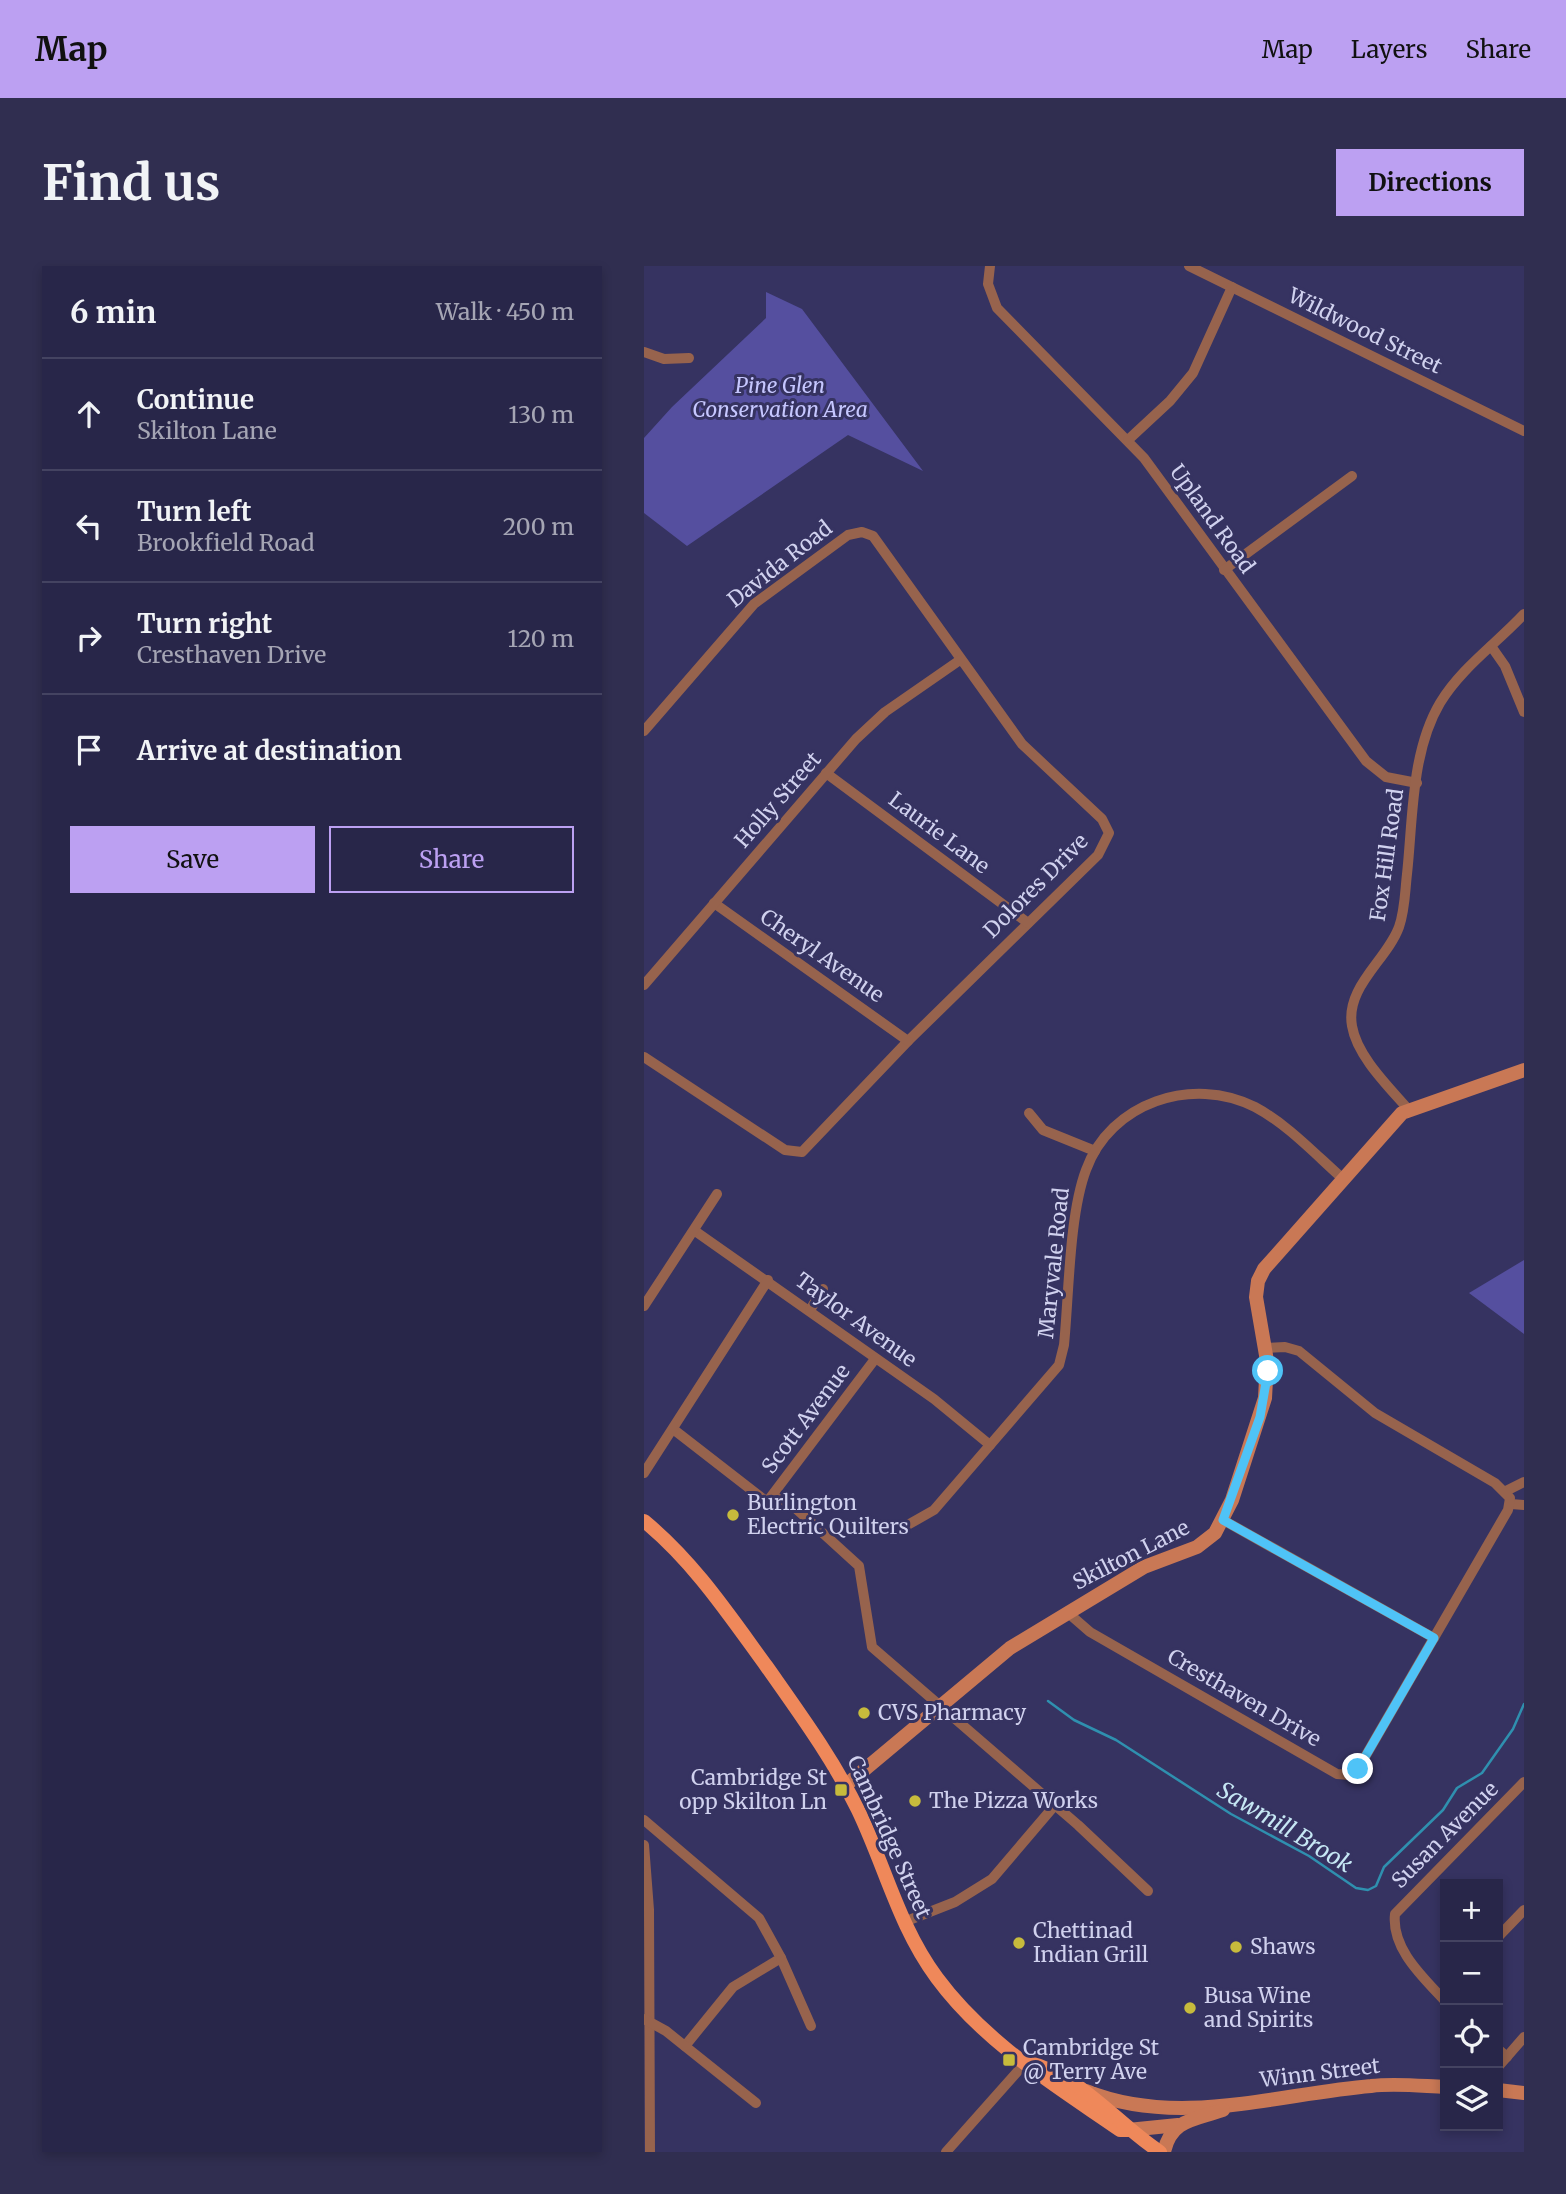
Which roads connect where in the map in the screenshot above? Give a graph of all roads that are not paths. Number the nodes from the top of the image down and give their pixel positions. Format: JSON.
{"nodes":[{"id":1,"x":990,"y":266,"type":"edge"},
{"id":2,"x":1189,"y":266,"type":"edge"},
{"id":3,"x":1232,"y":287,"type":"junction"},
{"id":4,"x":644,"y":352,"type":"edge"},
{"id":5,"x":689,"y":359,"type":"dead end"},
{"id":6,"x":1524,"y":431,"type":"edge"},
{"id":7,"x":1128,"y":440,"type":"junction"},
{"id":8,"x":1352,"y":476,"type":"dead end"},
{"id":9,"x":862,"y":532,"type":"joint"},
{"id":10,"x":1224,"y":570,"type":"junction"},
{"id":11,"x":1524,"y":614,"type":"edge"},
{"id":12,"x":1491,"y":646,"type":"junction"},
{"id":13,"x":960,"y":660,"type":"junction"},
{"id":14,"x":1524,"y":712,"type":"edge"},
{"id":15,"x":644,"y":731,"type":"edge"},
{"id":16,"x":826,"y":773,"type":"junction"},
{"id":17,"x":1416,"y":783,"type":"junction"},
{"id":18,"x":714,"y":903,"type":"junction"},
{"id":19,"x":1028,"y":923,"type":"junction"},
{"id":20,"x":644,"y":985,"type":"edge"},
{"id":21,"x":908,"y":1041,"type":"junction"},
{"id":22,"x":644,"y":1057,"type":"edge"},
{"id":23,"x":1524,"y":1070,"type":"edge"},
{"id":24,"x":1408,"y":1109,"type":"junction"},
{"id":25,"x":1029,"y":1113,"type":"dead end"},
{"id":26,"x":1095,"y":1151,"type":"junction"},
{"id":27,"x":1342,"y":1178,"type":"junction"},
{"id":28,"x":717,"y":1195,"type":"dead end"},
{"id":29,"x":695,"y":1231,"type":"junction"},
{"id":30,"x":768,"y":1280,"type":"junction"},
{"id":31,"x":823,"y":1289,"type":"dead end"},
{"id":32,"x":644,"y":1306,"type":"edge"},
{"id":33,"x":810,"y":1310,"type":"junction"},
{"id":34,"x":1265,"y":1348,"type":"junction"},
{"id":35,"x":875,"y":1359,"type":"junction"},
{"id":36,"x":673,"y":1429,"type":"junction"},
{"id":37,"x":990,"y":1445,"type":"junction"},
{"id":38,"x":644,"y":1473,"type":"edge"},
{"id":39,"x":1524,"y":1482,"type":"edge"},
{"id":40,"x":1506,"y":1491,"type":"junction"},
{"id":41,"x":767,"y":1502,"type":"junction"},
{"id":42,"x":1511,"y":1504,"type":"junction"},
{"id":43,"x":1524,"y":1505,"type":"edge"},
{"id":44,"x":1223,"y":1520,"type":"junction"},
{"id":45,"x":644,"y":1521,"type":"edge"},
{"id":46,"x":904,"y":1527,"type":"dead end"},
{"id":47,"x":1067,"y":1612,"type":"junction"},
{"id":48,"x":1434,"y":1638,"type":"junction"},
{"id":49,"x":923,"y":1691,"type":"junction"},
{"id":50,"x":939,"y":1704,"type":"junction"},
{"id":51,"x":926,"y":1716,"type":"junction"},
{"id":52,"x":1524,"y":1782,"type":"edge"},
{"id":53,"x":846,"y":1785,"type":"junction"},
{"id":54,"x":1055,"y":1805,"type":"junction"},
{"id":55,"x":644,"y":1820,"type":"edge"},
{"id":56,"x":644,"y":1845,"type":"edge"},
{"id":57,"x":1148,"y":1891,"type":"dead end"},
{"id":58,"x":1524,"y":1910,"type":"edge"},
{"id":59,"x":904,"y":1922,"type":"junction"},
{"id":60,"x":1503,"y":1932,"type":"edge"},
{"id":61,"x":781,"y":1958,"type":"junction"},
{"id":62,"x":1440,"y":1992,"type":"edge"},
{"id":63,"x":646,"y":2020,"type":"edge"},
{"id":64,"x":811,"y":2026,"type":"dead end"},
{"id":65,"x":1524,"y":2037,"type":"edge"},
{"id":66,"x":685,"y":2046,"type":"junction"},
{"id":67,"x":1503,"y":2053,"type":"edge"},
{"id":68,"x":1507,"y":2057,"type":"junction"},
{"id":69,"x":1503,"y":2061,"type":"edge"},
{"id":70,"x":1026,"y":2062,"type":"junction"},
{"id":71,"x":1075,"y":2086,"type":"junction"},
{"id":72,"x":1440,"y":2087,"type":"edge"},
{"id":73,"x":1503,"y":2091,"type":"edge"},
{"id":74,"x":1524,"y":2093,"type":"edge"},
{"id":75,"x":756,"y":2103,"type":"dead end"},
{"id":76,"x":1242,"y":2104,"type":"junction"},
{"id":77,"x":1159,"y":2108,"type":"junction"},
{"id":78,"x":1182,"y":2124,"type":"junction"},
{"id":79,"x":1128,"y":2130,"type":"junction"},
{"id":80,"x":650,"y":2152,"type":"edge"},
{"id":81,"x":946,"y":2152,"type":"edge"},
{"id":82,"x":1162,"y":2152,"type":"edge"}],
"edges":[{"from":1,"to":7,"type":"street","name":"Upland Road"},
{"from":2,"to":3,"type":"street","name":"Wildwood Street"},
{"from":3,"to":6,"type":"street","name":"Wildwood Street"},
{"from":3,"to":7,"type":"street"},
{"from":4,"to":5,"type":"street"},
{"from":7,"to":10,"type":"street","name":"Upland Road"},
{"from":8,"to":10,"type":"street"},
{"from":9,"to":13,"type":"street","name":"Dolores Drive"},
{"from":9,"to":15,"type":"street","name":"Davida Road"},
{"from":10,"to":17,"type":"street","name":"Upland Road"},
{"from":11,"to":12,"type":"street","name":"Fox Hill Road"},
{"from":12,"to":14,"type":"street"},
{"from":12,"to":17,"type":"street","name":"Fox Hill Road"},
{"from":13,"to":16,"type":"street","name":"Holly Street"},
{"from":13,"to":19,"type":"street","name":"Dolores Drive"},
{"from":16,"to":18,"type":"street","name":"Holly Street"},
{"from":16,"to":19,"type":"street","name":"Laurie Lane"},
{"from":17,"to":24,"type":"street","name":"Fox Hill Road"},
{"from":18,"to":20,"type":"street","name":"Holly Street"},
{"from":18,"to":21,"type":"street","name":"Cheryl Avenue"},
{"from":19,"to":21,"type":"street","name":"Dolores Drive"},
{"from":21,"to":22,"type":"street","name":"Dolores Drive"},
{"from":23,"to":24,"type":"street","name":"Skilton Lane"},
{"from":24,"to":27,"type":"street","name":"Skilton Lane"},
{"from":25,"to":26,"type":"street"},
{"from":26,"to":27,"type":"street","name":"Maryvale Road"},
{"from":26,"to":37,"type":"street","name":"Maryvale Road"},
{"from":27,"to":34,"type":"street","name":"Skilton Lane"},
{"from":28,"to":29,"type":"street"},
{"from":29,"to":30,"type":"street","name":"Taylor Avenue"},
{"from":29,"to":32,"type":"street"},
{"from":30,"to":33,"type":"street","name":"Taylor Avenue"},
{"from":30,"to":36,"type":"street"},
{"from":31,"to":33,"type":"street"},
{"from":33,"to":35,"type":"street","name":"Taylor Avenue"},
{"from":34,"to":40,"type":"street"},
{"from":34,"to":44,"type":"street","name":"Skilton Lane"},
{"from":35,"to":37,"type":"street","name":"Taylor Avenue"},
{"from":35,"to":41,"type":"street","name":"Scott Avenue"},
{"from":36,"to":38,"type":"street"},
{"from":36,"to":41,"type":"street"},
{"from":37,"to":46,"type":"street","name":"Maryvale Road"},
{"from":39,"to":40,"type":"street"},
{"from":40,"to":42,"type":"street"},
{"from":41,"to":49,"type":"street"},
{"from":42,"to":43,"type":"street"},
{"from":42,"to":48,"type":"street","name":"Cresthaven Drive"},
{"from":44,"to":47,"type":"street","name":"Skilton Lane"},
{"from":44,"to":48,"type":"street"},
{"from":45,"to":53,"type":"main road","name":"Cambridge Street"},
{"from":47,"to":48,"type":"street","name":"Cresthaven Drive"},
{"from":47,"to":50,"type":"street","name":"Skilton Lane"},
{"from":49,"to":50,"type":"street"},
{"from":49,"to":51,"type":"street"},
{"from":50,"to":51,"type":"street","name":"Skilton Lane"},
{"from":50,"to":54,"type":"street"},
{"from":51,"to":53,"type":"street","name":"Skilton Lane"},
{"from":52,"to":62,"type":"street","name":"Susan Avenue"},
{"from":53,"to":59,"type":"main road","name":"Cambridge Street"},
{"from":54,"to":57,"type":"street"},
{"from":54,"to":59,"type":"street"},
{"from":55,"to":61,"type":"street"},
{"from":56,"to":63,"type":"street"},
{"from":58,"to":60,"type":"street"},
{"from":59,"to":70,"type":"main road","name":"Cambridge Street"},
{"from":61,"to":64,"type":"street"},
{"from":61,"to":66,"type":"street"},
{"from":63,"to":66,"type":"street"},
{"from":63,"to":80,"type":"street"},
{"from":65,"to":68,"type":"street"},
{"from":66,"to":75,"type":"street"},
{"from":67,"to":68,"type":"street"},
{"from":68,"to":69,"type":"street"},
{"from":70,"to":71,"type":"main road","name":"Cambridge Street"},
{"from":70,"to":79,"type":"main road","name":"Cambridge Street"},
{"from":70,"to":81,"type":"street"},
{"from":71,"to":77,"type":"street","name":"Winn Street"},
{"from":71,"to":79,"type":"main road","name":"Cambridge Street"},
{"from":72,"to":76,"type":"street","name":"Winn Street"},
{"from":73,"to":74,"type":"street"},
{"from":76,"to":77,"type":"street","name":"Winn Street"},
{"from":76,"to":78,"type":"street","name":"Winn Street"},
{"from":77,"to":79,"type":"street"},
{"from":78,"to":79,"type":"street","name":"Winn Street"},
{"from":78,"to":82,"type":"street"},
{"from":79,"to":82,"type":"main road","name":"Cambridge Street"}]}
